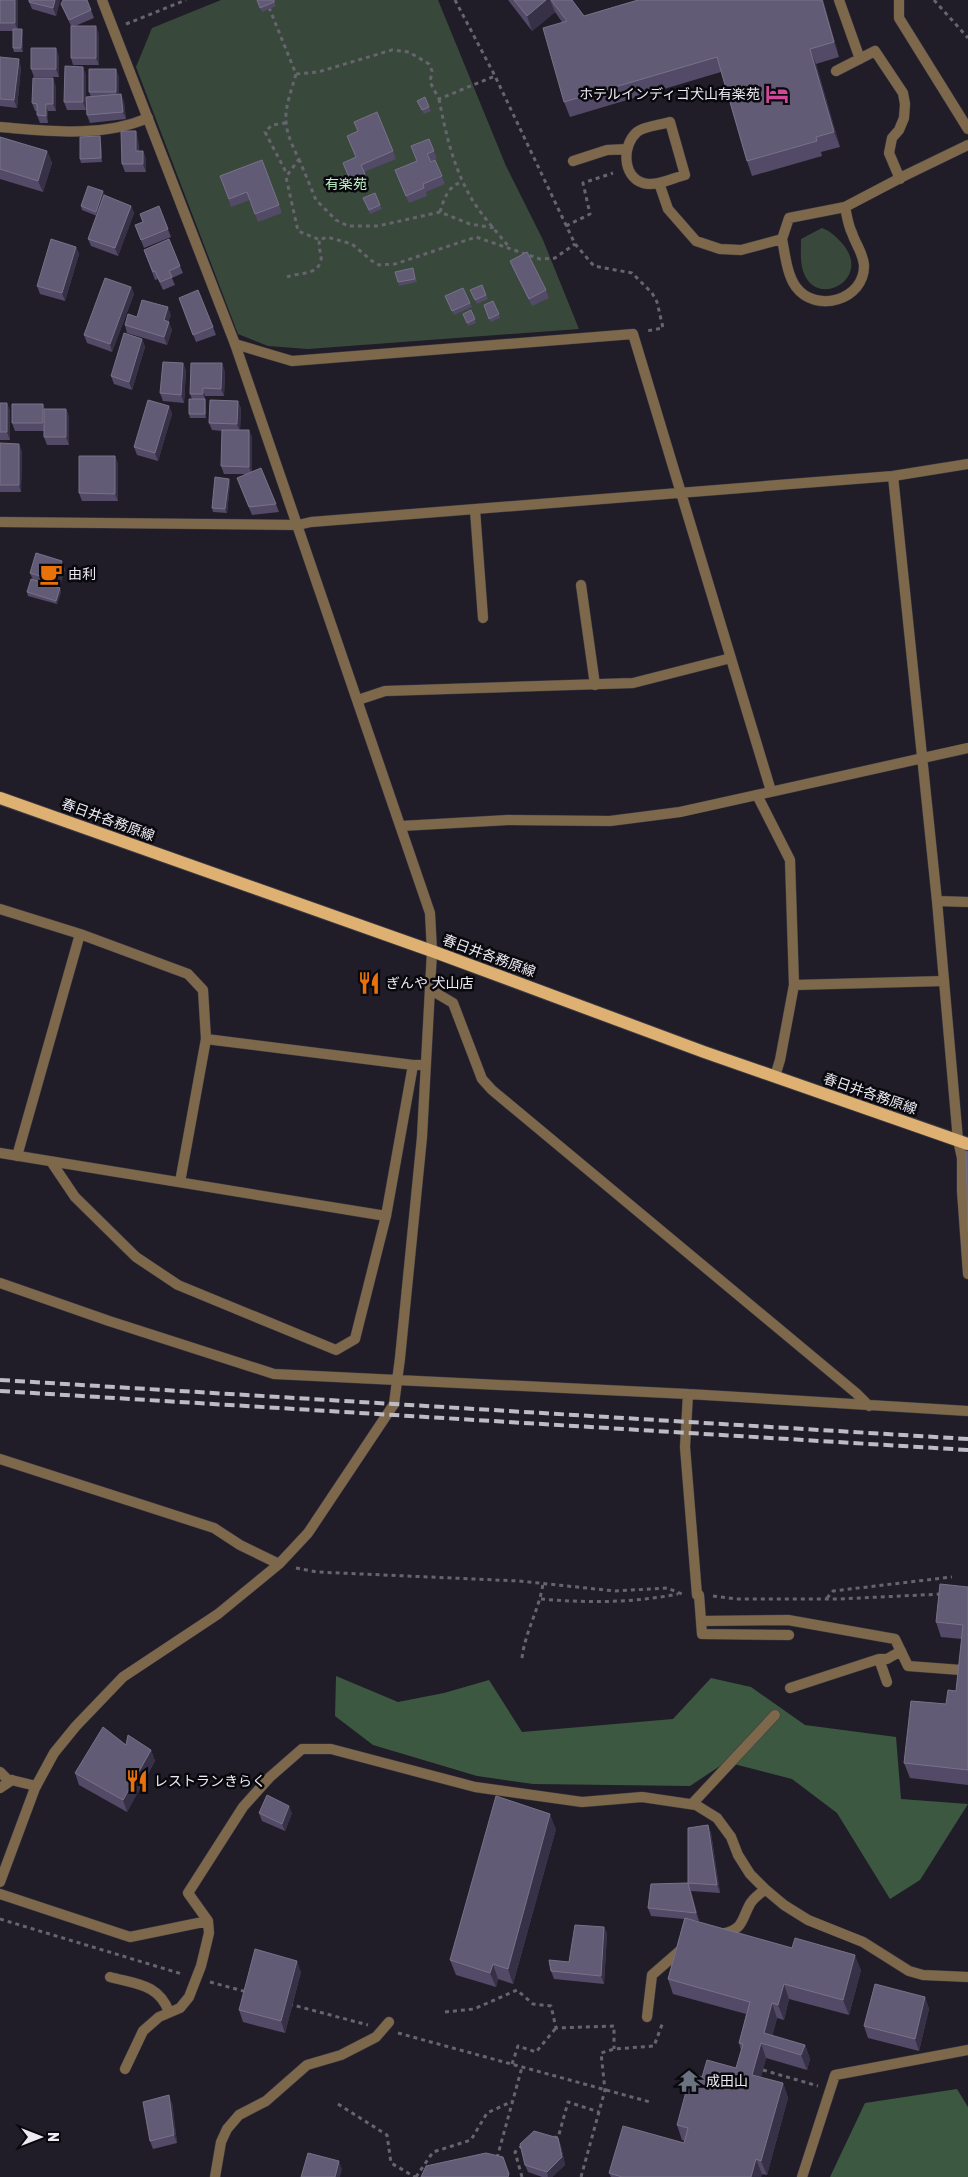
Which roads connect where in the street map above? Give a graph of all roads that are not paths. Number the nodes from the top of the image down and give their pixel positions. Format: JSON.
{"nodes":[{"id":1,"x":102,"y":0,"type":"edge"},
{"id":2,"x":839,"y":0,"type":"edge"},
{"id":3,"x":899,"y":0,"type":"edge"},
{"id":4,"x":860,"y":59,"type":"junction"},
{"id":5,"x":836,"y":71,"type":"dead end"},
{"id":6,"x":148,"y":118,"type":"junction"},
{"id":7,"x":0,"y":127,"type":"edge"},
{"id":8,"x":968,"y":129,"type":"edge"},
{"id":9,"x":968,"y":145,"type":"edge"},
{"id":10,"x":627,"y":150,"type":"junction"},
{"id":11,"x":573,"y":161,"type":"dead end"},
{"id":12,"x":900,"y":179,"type":"junction"},
{"id":13,"x":659,"y":183,"type":"junction"},
{"id":14,"x":845,"y":207,"type":"junction"},
{"id":15,"x":782,"y":239,"type":"junction"},
{"id":16,"x":235,"y":344,"type":"junction"},
{"id":17,"x":968,"y":464,"type":"edge"},
{"id":18,"x":893,"y":476,"type":"junction"},
{"id":19,"x":682,"y":494,"type":"junction"},
{"id":20,"x":475,"y":510,"type":"junction"},
{"id":21,"x":0,"y":522,"type":"edge"},
{"id":22,"x":298,"y":525,"type":"junction"},
{"id":23,"x":581,"y":585,"type":"dead end"},
{"id":24,"x":483,"y":618,"type":"dead end"},
{"id":25,"x":731,"y":658,"type":"junction"},
{"id":26,"x":594,"y":685,"type":"junction"},
{"id":27,"x":358,"y":700,"type":"junction"},
{"id":28,"x":968,"y":748,"type":"edge"},
{"id":29,"x":922,"y":758,"type":"junction"},
{"id":30,"x":771,"y":791,"type":"junction"},
{"id":31,"x":757,"y":795,"type":"junction"},
{"id":32,"x":0,"y":798,"type":"edge"},
{"id":33,"x":401,"y":826,"type":"junction"},
{"id":34,"x":937,"y":901,"type":"junction"},
{"id":35,"x":968,"y":902,"type":"edge"},
{"id":36,"x":0,"y":909,"type":"edge"},
{"id":37,"x":80,"y":934,"type":"junction"},
{"id":38,"x":432,"y":951,"type":"junction"},
{"id":39,"x":944,"y":981,"type":"junction"},
{"id":40,"x":794,"y":985,"type":"junction"},
{"id":41,"x":431,"y":990,"type":"junction"},
{"id":42,"x":206,"y":1039,"type":"junction"},
{"id":43,"x":413,"y":1065,"type":"junction"},
{"id":44,"x":426,"y":1065,"type":"junction"},
{"id":45,"x":775,"y":1076,"type":"junction"},
{"id":46,"x":963,"y":1142,"type":"edge"},
{"id":47,"x":0,"y":1153,"type":"edge"},
{"id":48,"x":17,"y":1156,"type":"junction"},
{"id":49,"x":52,"y":1162,"type":"junction"},
{"id":50,"x":180,"y":1182,"type":"junction"},
{"id":51,"x":386,"y":1216,"type":"junction"},
{"id":52,"x":968,"y":1274,"type":"edge"},
{"id":53,"x":0,"y":1283,"type":"edge"},
{"id":54,"x":396,"y":1381,"type":"junction"},
{"id":55,"x":688,"y":1394,"type":"junction"},
{"id":56,"x":869,"y":1406,"type":"junction"},
{"id":57,"x":968,"y":1411,"type":"edge"},
{"id":58,"x":0,"y":1459,"type":"edge"},
{"id":59,"x":279,"y":1564,"type":"junction"},
{"id":60,"x":701,"y":1621,"type":"junction"},
{"id":61,"x":789,"y":1635,"type":"dead end"},
{"id":62,"x":901,"y":1652,"type":"junction"},
{"id":63,"x":879,"y":1659,"type":"junction"},
{"id":64,"x":961,"y":1670,"type":"edge"},
{"id":65,"x":886,"y":1682,"type":"dead end"},
{"id":66,"x":790,"y":1688,"type":"dead end"},
{"id":67,"x":775,"y":1715,"type":"dead end"},
{"id":68,"x":0,"y":1772,"type":"edge"},
{"id":69,"x":12,"y":1780,"type":"junction"},
{"id":70,"x":36,"y":1786,"type":"junction"},
{"id":71,"x":0,"y":1788,"type":"edge"},
{"id":72,"x":692,"y":1804,"type":"junction"},
{"id":73,"x":0,"y":1882,"type":"edge"},
{"id":74,"x":765,"y":1890,"type":"junction"},
{"id":75,"x":0,"y":1894,"type":"edge"},
{"id":76,"x":208,"y":1921,"type":"junction"},
{"id":77,"x":710,"y":1936,"type":"edge"},
{"id":78,"x":694,"y":1939,"type":"edge"},
{"id":79,"x":110,"y":1977,"type":"dead end"},
{"id":80,"x":968,"y":1977,"type":"edge"},
{"id":81,"x":169,"y":2012,"type":"junction"},
{"id":82,"x":646,"y":2017,"type":"dead end"},
{"id":83,"x":386,"y":2025,"type":"road end"},
{"id":84,"x":968,"y":2050,"type":"edge"},
{"id":85,"x":125,"y":2069,"type":"dead end"},
{"id":86,"x":215,"y":2177,"type":"edge"},
{"id":87,"x":802,"y":2177,"type":"edge"}],
"edges":[{"from":1,"to":6,"type":"street"},
{"from":2,"to":4,"type":"street"},
{"from":3,"to":8,"type":"street"},
{"from":4,"to":5,"type":"street"},
{"from":4,"to":12,"type":"street"},
{"from":6,"to":7,"type":"street"},
{"from":6,"to":16,"type":"street"},
{"from":9,"to":12,"type":"street"},
{"from":10,"to":11,"type":"street"},
{"from":10,"to":13,"type":"street"},
{"from":10,"to":13,"type":"street"},
{"from":12,"to":14,"type":"street"},
{"from":13,"to":15,"type":"street"},
{"from":14,"to":15,"type":"street"},
{"from":14,"to":15,"type":"street"},
{"from":16,"to":19,"type":"street"},
{"from":16,"to":22,"type":"street"},
{"from":17,"to":18,"type":"street"},
{"from":18,"to":19,"type":"street"},
{"from":18,"to":29,"type":"street"},
{"from":19,"to":20,"type":"street"},
{"from":19,"to":25,"type":"street"},
{"from":20,"to":22,"type":"street"},
{"from":20,"to":24,"type":"street"},
{"from":21,"to":22,"type":"street"},
{"from":22,"to":27,"type":"street"},
{"from":23,"to":26,"type":"street"},
{"from":25,"to":26,"type":"street"},
{"from":25,"to":30,"type":"street"},
{"from":26,"to":27,"type":"street"},
{"from":27,"to":33,"type":"street"},
{"from":28,"to":29,"type":"street"},
{"from":29,"to":30,"type":"street"},
{"from":29,"to":34,"type":"street"},
{"from":30,"to":31,"type":"street"},
{"from":31,"to":33,"type":"street"},
{"from":31,"to":40,"type":"street"},
{"from":32,"to":38,"type":"main road","name":"春日井各務原線"},
{"from":33,"to":38,"type":"street"},
{"from":34,"to":35,"type":"street"},
{"from":34,"to":39,"type":"street"},
{"from":36,"to":37,"type":"street"},
{"from":37,"to":42,"type":"street"},
{"from":37,"to":48,"type":"street"},
{"from":38,"to":41,"type":"street"},
{"from":38,"to":45,"type":"main road","name":"春日井各務原線"},
{"from":39,"to":40,"type":"street"},
{"from":39,"to":46,"type":"street"},
{"from":40,"to":45,"type":"street"},
{"from":41,"to":44,"type":"street"},
{"from":41,"to":56,"type":"street"},
{"from":42,"to":43,"type":"street"},
{"from":42,"to":50,"type":"street"},
{"from":43,"to":44,"type":"street"},
{"from":43,"to":51,"type":"street"},
{"from":44,"to":54,"type":"street"},
{"from":45,"to":46,"type":"main road","name":"春日井各務原線"},
{"from":46,"to":52,"type":"street"},
{"from":47,"to":48,"type":"street"},
{"from":48,"to":49,"type":"street"},
{"from":49,"to":50,"type":"street"},
{"from":49,"to":51,"type":"street"},
{"from":50,"to":51,"type":"street"},
{"from":53,"to":54,"type":"street"},
{"from":54,"to":55,"type":"street"},
{"from":54,"to":59,"type":"street"},
{"from":55,"to":56,"type":"street"},
{"from":55,"to":60,"type":"street"},
{"from":56,"to":57,"type":"street"},
{"from":58,"to":59,"type":"street"},
{"from":59,"to":70,"type":"street"},
{"from":60,"to":61,"type":"street"},
{"from":60,"to":62,"type":"street"},
{"from":62,"to":63,"type":"street"},
{"from":62,"to":64,"type":"street"},
{"from":63,"to":65,"type":"street"},
{"from":63,"to":66,"type":"street"},
{"from":67,"to":72,"type":"street"},
{"from":68,"to":69,"type":"street"},
{"from":69,"to":70,"type":"street"},
{"from":69,"to":71,"type":"street"},
{"from":70,"to":73,"type":"street"},
{"from":72,"to":74,"type":"street"},
{"from":72,"to":76,"type":"street"},
{"from":74,"to":77,"type":"street"},
{"from":74,"to":80,"type":"street"},
{"from":75,"to":76,"type":"street"},
{"from":76,"to":81,"type":"street"},
{"from":78,"to":82,"type":"street"},
{"from":79,"to":81,"type":"street"},
{"from":81,"to":85,"type":"street"},
{"from":83,"to":86,"type":"street"},
{"from":84,"to":87,"type":"street"}]}
